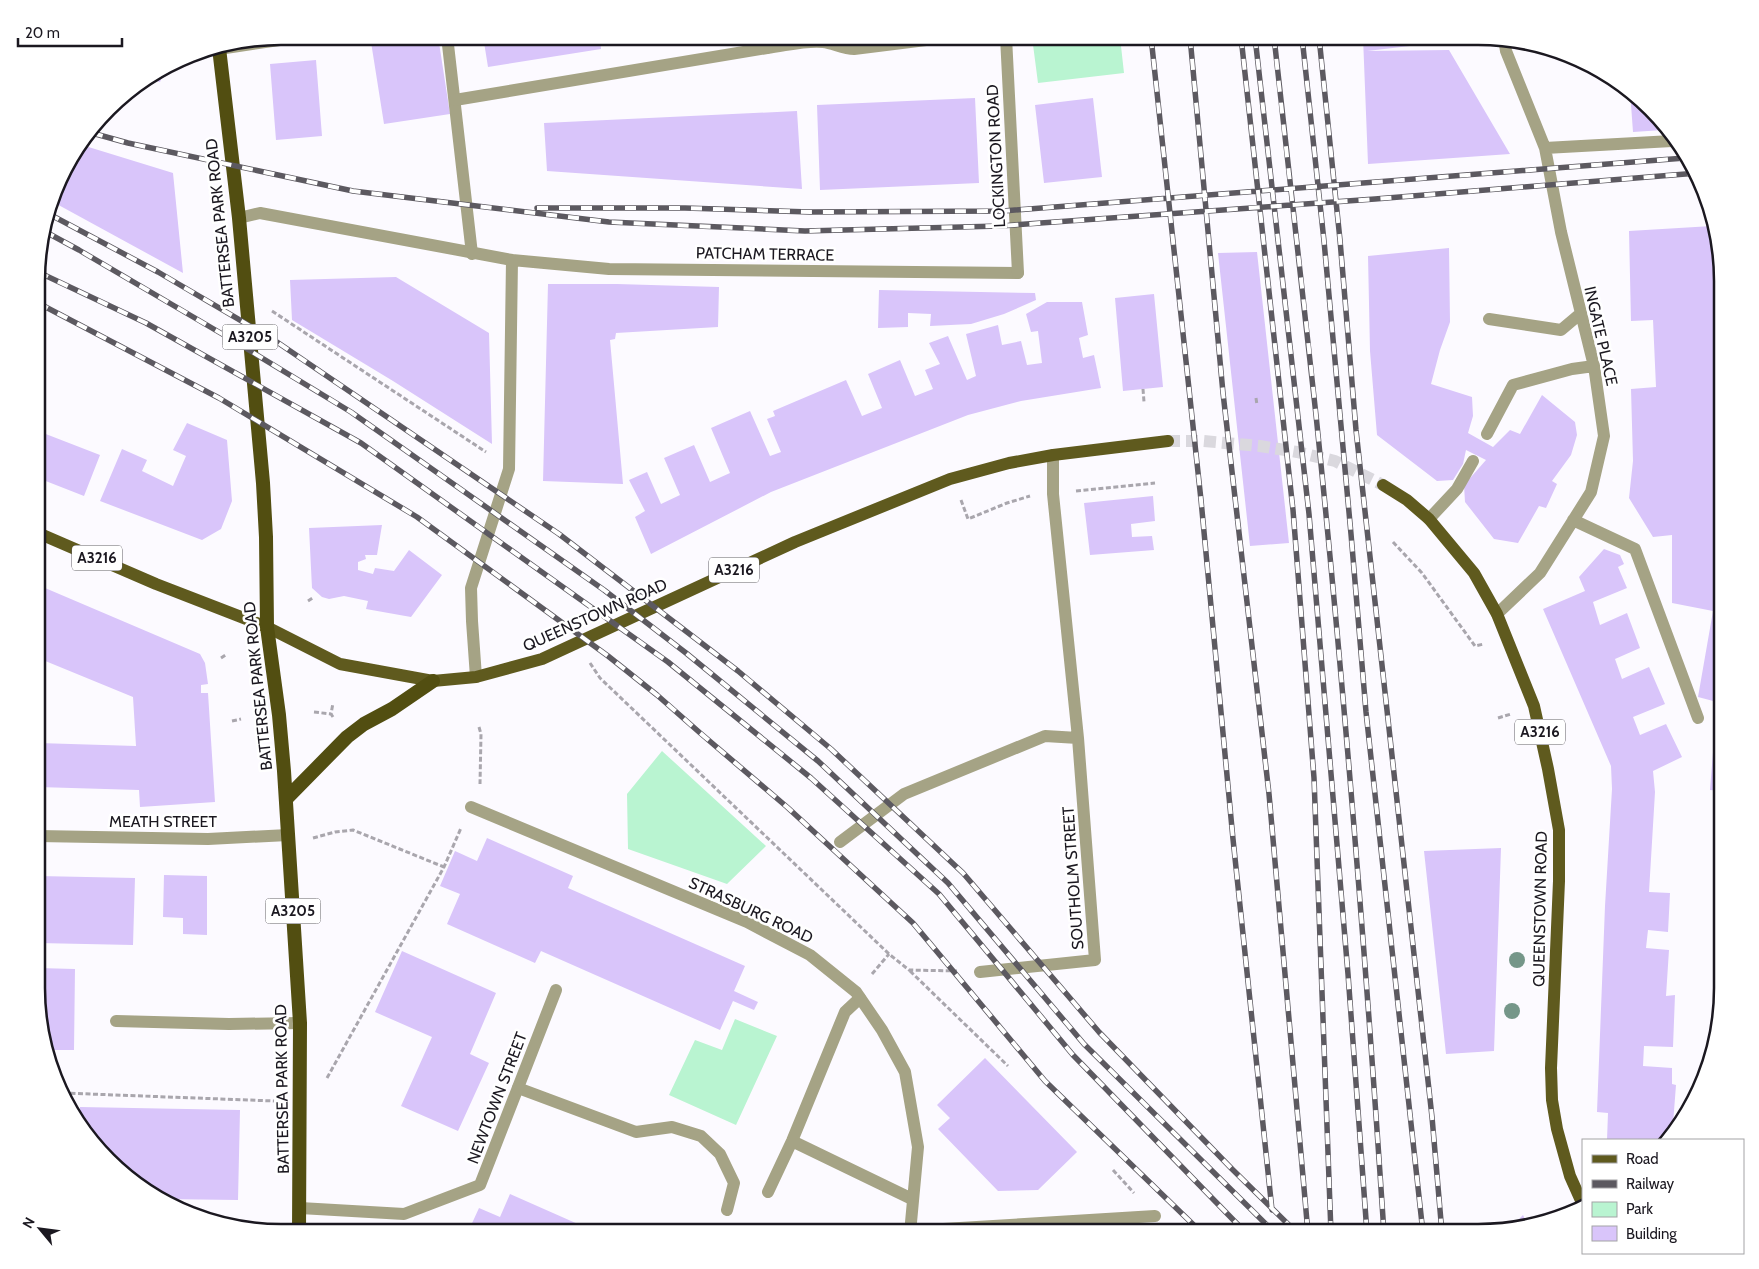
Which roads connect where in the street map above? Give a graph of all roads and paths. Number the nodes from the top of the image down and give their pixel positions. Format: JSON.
{"nodes":[{"id":1,"x":448,"y":45,"type":"edge"},
{"id":2,"x":790,"y":45,"type":"edge"},
{"id":3,"x":834,"y":45,"type":"edge"},
{"id":4,"x":884,"y":45,"type":"edge"},
{"id":5,"x":1006,"y":45,"type":"edge"},
{"id":6,"x":1505,"y":47,"type":"edge"},
{"id":7,"x":220,"y":53,"type":"edge"},
{"id":8,"x":455,"y":100,"type":"junction"},
{"id":9,"x":1668,"y":141,"type":"edge"},
{"id":10,"x":1545,"y":148,"type":"junction"},
{"id":11,"x":240,"y":218,"type":"junction"},
{"id":12,"x":472,"y":254,"type":"junction"},
{"id":13,"x":512,"y":260,"type":"junction"},
{"id":14,"x":1018,"y":273,"type":"joint"},
{"id":15,"x":246,"y":294,"type":"junction"},
{"id":16,"x":1580,"y":314,"type":"junction"},
{"id":17,"x":1489,"y":319,"type":"dead end"},
{"id":18,"x":1594,"y":366,"type":"junction"},
{"id":19,"x":1143,"y":389,"type":"dead end"},
{"id":20,"x":1256,"y":398,"type":"dead end"},
{"id":21,"x":1144,"y":402,"type":"dead end"},
{"id":22,"x":1257,"y":405,"type":"dead end"},
{"id":23,"x":1486,"y":434,"type":"dead end"},
{"id":24,"x":1168,"y":441,"type":"tunnel mouth"},
{"id":25,"x":482,"y":450,"type":"dead end"},
{"id":26,"x":1053,"y":454,"type":"junction"},
{"id":27,"x":1473,"y":461,"type":"dead end"},
{"id":28,"x":1155,"y":483,"type":"dead end"},
{"id":29,"x":1383,"y":485,"type":"tunnel mouth"},
{"id":30,"x":1069,"y":492,"type":"dead end"},
{"id":31,"x":1029,"y":496,"type":"dead end"},
{"id":32,"x":968,"y":519,"type":"dead end"},
{"id":33,"x":1429,"y":519,"type":"junction"},
{"id":34,"x":1573,"y":520,"type":"junction"},
{"id":35,"x":45,"y":535,"type":"edge"},
{"id":36,"x":1392,"y":542,"type":"dead end"},
{"id":37,"x":314,"y":597,"type":"dead end"},
{"id":38,"x":308,"y":601,"type":"dead end"},
{"id":39,"x":1497,"y":614,"type":"junction"},
{"id":40,"x":267,"y":627,"type":"junction"},
{"id":41,"x":1475,"y":646,"type":"dead end"},
{"id":42,"x":227,"y":654,"type":"dead end"},
{"id":43,"x":221,"y":658,"type":"dead end"},
{"id":44,"x":590,"y":664,"type":"dead end"},
{"id":45,"x":476,"y":677,"type":"junction"},
{"id":46,"x":433,"y":681,"type":"junction"},
{"id":47,"x":333,"y":703,"type":"dead end"},
{"id":48,"x":314,"y":712,"type":"dead end"},
{"id":49,"x":1516,"y":712,"type":"dead end"},
{"id":50,"x":1498,"y":718,"type":"dead end"},
{"id":51,"x":1698,"y":718,"type":"dead end"},
{"id":52,"x":241,"y":719,"type":"dead end"},
{"id":53,"x":232,"y":721,"type":"dead end"},
{"id":54,"x":479,"y":727,"type":"dead end"},
{"id":55,"x":1078,"y":738,"type":"junction"},
{"id":56,"x":286,"y":799,"type":"junction"},
{"id":57,"x":471,"y":807,"type":"junction"},
{"id":58,"x":45,"y":836,"type":"edge"},
{"id":59,"x":288,"y":840,"type":"junction"},
{"id":60,"x":840,"y":842,"type":"dead end"},
{"id":61,"x":444,"y":867,"type":"junction"},
{"id":62,"x":910,"y":970,"type":"junction"},
{"id":63,"x":980,"y":972,"type":"joint"},
{"id":64,"x":556,"y":990,"type":"dead end"},
{"id":65,"x":860,"y":998,"type":"junction"},
{"id":66,"x":116,"y":1021,"type":"dead end"},
{"id":67,"x":300,"y":1023,"type":"junction"},
{"id":68,"x":1008,"y":1066,"type":"dead end"},
{"id":69,"x":324,"y":1082,"type":"dead end"},
{"id":70,"x":518,"y":1088,"type":"junction"},
{"id":71,"x":69,"y":1092,"type":"edge"},
{"id":72,"x":300,"y":1102,"type":"junction"},
{"id":73,"x":792,"y":1141,"type":"junction"},
{"id":74,"x":768,"y":1192,"type":"dead end"},
{"id":75,"x":912,"y":1199,"type":"junction"},
{"id":76,"x":1581,"y":1200,"type":"edge"},
{"id":77,"x":300,"y":1208,"type":"junction"},
{"id":78,"x":727,"y":1210,"type":"dead end"},
{"id":79,"x":1155,"y":1216,"type":"dead end"},
{"id":80,"x":299,"y":1224,"type":"edge"},
{"id":81,"x":910,"y":1224,"type":"edge"},
{"id":82,"x":1032,"y":1224,"type":"edge"}],
"edges":[{"from":1,"to":8,"type":"street"},
{"from":2,"to":8,"type":"street"},
{"from":3,"to":4,"type":"street"},
{"from":5,"to":14,"type":"street","name":"LOCKINGTON ROAD"},
{"from":6,"to":10,"type":"street","name":"INGATE PLACE"},
{"from":7,"to":11,"type":"highway","name":"BATTERSEA PARK ROAD","number":"A3205"},
{"from":8,"to":12,"type":"street"},
{"from":9,"to":10,"type":"street"},
{"from":10,"to":16,"type":"street","name":"INGATE PLACE"},
{"from":11,"to":12,"type":"street","name":"PATCHAM TERRACE"},
{"from":11,"to":15,"type":"highway","name":"BATTERSEA PARK ROAD","number":"A3205"},
{"from":12,"to":13,"type":"street","name":"PATCHAM TERRACE"},
{"from":13,"to":14,"type":"street","name":"PATCHAM TERRACE"},
{"from":13,"to":45,"type":"street"},
{"from":15,"to":25,"type":"path"},
{"from":15,"to":40,"type":"highway","name":"BATTERSEA PARK ROAD","number":"A3205"},
{"from":16,"to":17,"type":"street"},
{"from":16,"to":18,"type":"street","name":"INGATE PLACE"},
{"from":18,"to":23,"type":"street"},
{"from":18,"to":34,"type":"street","name":"INGATE PLACE"},
{"from":19,"to":21,"type":"path"},
{"from":20,"to":22,"type":"path"},
{"from":24,"to":26,"type":"main road","name":"QUEENSTOWN ROAD","number":"A3216"},
{"from":26,"to":45,"type":"main road","name":"QUEENSTOWN ROAD","number":"A3216"},
{"from":26,"to":55,"type":"street","name":"SOUTHOLM STREET"},
{"from":27,"to":33,"type":"street"},
{"from":28,"to":30,"type":"path"},
{"from":29,"to":33,"type":"main road","name":"QUEENSTOWN ROAD","number":"A3216"},
{"from":31,"to":32,"type":"path"},
{"from":33,"to":39,"type":"main road","name":"QUEENSTOWN ROAD","number":"A3216"},
{"from":34,"to":39,"type":"street","name":"INGATE PLACE"},
{"from":34,"to":51,"type":"street"},
{"from":35,"to":40,"type":"main road","name":"QUEENSTOWN ROAD","number":"A3216"},
{"from":36,"to":41,"type":"path"},
{"from":37,"to":38,"type":"path"},
{"from":39,"to":76,"type":"main road","name":"QUEENSTOWN ROAD","number":"A3216"},
{"from":40,"to":46,"type":"main road","name":"QUEENSTOWN ROAD","number":"A3216"},
{"from":40,"to":56,"type":"highway","name":"BATTERSEA PARK ROAD","number":"A3205"},
{"from":42,"to":43,"type":"path"},
{"from":44,"to":62,"type":"path"},
{"from":45,"to":46,"type":"main road","name":"QUEENSTOWN ROAD","number":"A3216"},
{"from":46,"to":56,"type":"highway","number":"A3216"},
{"from":47,"to":48,"type":"path"},
{"from":49,"to":50,"type":"path"},
{"from":52,"to":53,"type":"path"},
{"from":54,"to":57,"type":"path"},
{"from":55,"to":60,"type":"street"},
{"from":55,"to":63,"type":"street","name":"SOUTHOLM STREET"},
{"from":56,"to":59,"type":"highway","name":"BATTERSEA PARK ROAD","number":"A3205"},
{"from":57,"to":61,"type":"path"},
{"from":57,"to":65,"type":"street","name":"STRASBURG ROAD"},
{"from":58,"to":59,"type":"street","name":"MEATH STREET"},
{"from":59,"to":61,"type":"path"},
{"from":59,"to":67,"type":"highway","name":"BATTERSEA PARK ROAD","number":"A3205"},
{"from":61,"to":69,"type":"path"},
{"from":62,"to":63,"type":"path"},
{"from":62,"to":68,"type":"path"},
{"from":64,"to":70,"type":"street","name":"NEWTOWN STREET"},
{"from":65,"to":73,"type":"street"},
{"from":65,"to":75,"type":"street","name":"STRASBURG ROAD"},
{"from":66,"to":67,"type":"street"},
{"from":67,"to":72,"type":"highway","name":"BATTERSEA PARK ROAD","number":"A3205"},
{"from":70,"to":77,"type":"street","name":"NEWTOWN STREET"},
{"from":70,"to":78,"type":"street"},
{"from":71,"to":72,"type":"path"},
{"from":72,"to":77,"type":"highway","name":"BATTERSEA PARK ROAD","number":"A3205"},
{"from":73,"to":74,"type":"street"},
{"from":73,"to":75,"type":"street"},
{"from":75,"to":81,"type":"street","name":"STRASBURG ROAD"},
{"from":77,"to":80,"type":"highway","name":"BATTERSEA PARK ROAD","number":"A3205"},
{"from":79,"to":82,"type":"street"}]}
